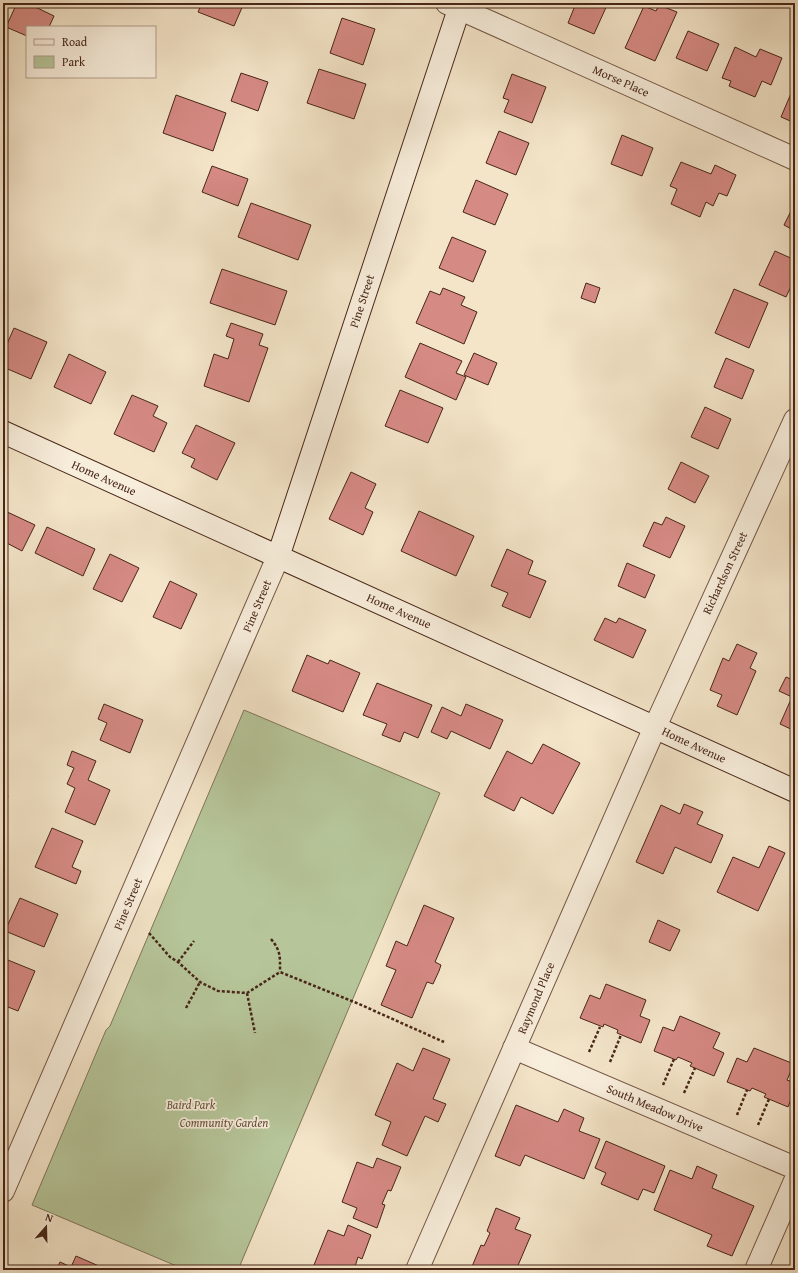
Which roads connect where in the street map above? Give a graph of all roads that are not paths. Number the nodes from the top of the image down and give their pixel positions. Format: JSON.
{"nodes":[{"id":1,"x":456,"y":5,"type":"edge"},
{"id":2,"x":795,"y":159,"type":"edge"},
{"id":3,"x":795,"y":420,"type":"edge"},
{"id":4,"x":3,"y":432,"type":"edge"},
{"id":5,"x":278,"y":557,"type":"junction"},
{"id":6,"x":655,"y":727,"type":"junction"},
{"id":7,"x":795,"y":791,"type":"edge"},
{"id":8,"x":514,"y":1048,"type":"junction"},
{"id":9,"x":795,"y":1168,"type":"edge"},
{"id":10,"x":795,"y":1181,"type":"edge"},
{"id":11,"x":3,"y":1191,"type":"edge"},
{"id":12,"x":417,"y":1270,"type":"edge"},
{"id":13,"x":756,"y":1270,"type":"edge"}],
"edges":[{"from":1,"to":2,"type":"street","name":"Morse Place"},
{"from":1,"to":5,"type":"street","name":"Pine Street"},
{"from":3,"to":6,"type":"street","name":"Richardson Street"},
{"from":4,"to":5,"type":"street","name":"Home Avenue"},
{"from":5,"to":6,"type":"street","name":"Home Avenue"},
{"from":5,"to":11,"type":"street","name":"Pine Street"},
{"from":6,"to":7,"type":"street","name":"Home Avenue"},
{"from":6,"to":8,"type":"street","name":"Raymond Place"},
{"from":8,"to":9,"type":"street","name":"South Meadow Drive"},
{"from":8,"to":12,"type":"street","name":"Raymond Place"},
{"from":10,"to":13,"type":"street"}]}
